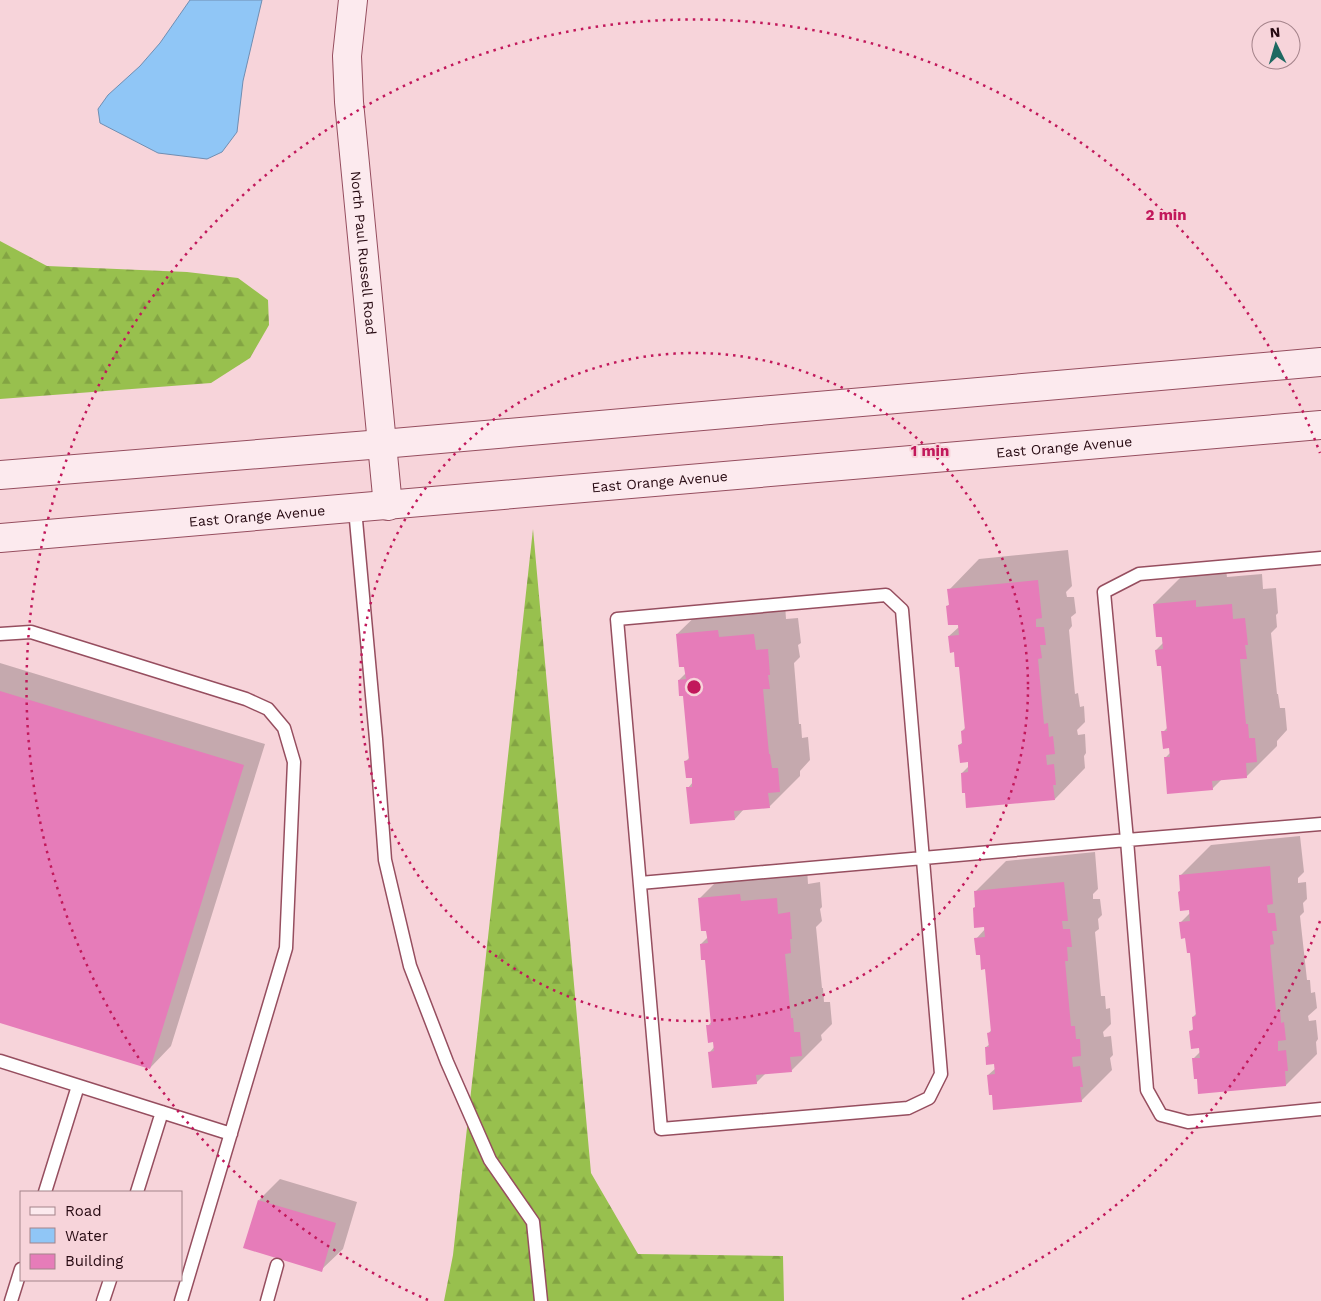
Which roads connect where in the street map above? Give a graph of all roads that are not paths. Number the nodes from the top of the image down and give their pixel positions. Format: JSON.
{"nodes":[{"id":1,"x":354,"y":0,"type":"edge"},
{"id":2,"x":1321,"y":362,"type":"edge"},
{"id":3,"x":1321,"y":426,"type":"edge"},
{"id":4,"x":382,"y":444,"type":"junction"},
{"id":5,"x":0,"y":475,"type":"edge"},
{"id":6,"x":388,"y":506,"type":"junction"},
{"id":7,"x":355,"y":509,"type":"junction"},
{"id":8,"x":0,"y":538,"type":"edge"},
{"id":9,"x":1321,"y":558,"type":"edge"},
{"id":10,"x":0,"y":634,"type":"edge"},
{"id":11,"x":1321,"y":824,"type":"edge"},
{"id":12,"x":1127,"y":840,"type":"junction"},
{"id":13,"x":923,"y":858,"type":"junction"},
{"id":14,"x":640,"y":883,"type":"junction"},
{"id":15,"x":0,"y":1061,"type":"edge"},
{"id":16,"x":78,"y":1086,"type":"junction"},
{"id":17,"x":1321,"y":1109,"type":"edge"},
{"id":18,"x":162,"y":1112,"type":"junction"},
{"id":19,"x":231,"y":1134,"type":"junction"},
{"id":20,"x":45,"y":1191,"type":"edge"},
{"id":21,"x":137,"y":1191,"type":"edge"},
{"id":22,"x":277,"y":1265,"type":"dead end"},
{"id":23,"x":20,"y":1273,"type":"edge"},
{"id":24,"x":110,"y":1281,"type":"edge"},
{"id":25,"x":12,"y":1301,"type":"edge"},
{"id":26,"x":103,"y":1301,"type":"edge"},
{"id":27,"x":181,"y":1301,"type":"edge"},
{"id":28,"x":266,"y":1301,"type":"edge"},
{"id":29,"x":541,"y":1301,"type":"edge"}],
"edges":[{"from":1,"to":4,"type":"street","name":"North Paul Russell Road"},
{"from":2,"to":4,"type":"street"},
{"from":3,"to":6,"type":"street","name":"East Orange Avenue"},
{"from":4,"to":5,"type":"street"},
{"from":4,"to":6,"type":"street","name":"North Paul Russell Road"},
{"from":6,"to":7,"type":"street","name":"East Orange Avenue"},
{"from":7,"to":8,"type":"street","name":"East Orange Avenue"},
{"from":7,"to":29,"type":"lane"},
{"from":9,"to":12,"type":"lane"},
{"from":10,"to":19,"type":"lane"},
{"from":11,"to":12,"type":"lane"},
{"from":12,"to":13,"type":"lane"},
{"from":12,"to":17,"type":"lane"},
{"from":13,"to":14,"type":"lane"},
{"from":13,"to":14,"type":"lane"},
{"from":13,"to":14,"type":"lane"},
{"from":15,"to":16,"type":"lane"},
{"from":16,"to":18,"type":"lane"},
{"from":16,"to":20,"type":"lane"},
{"from":18,"to":19,"type":"lane"},
{"from":18,"to":21,"type":"lane"},
{"from":19,"to":27,"type":"lane"},
{"from":22,"to":28,"type":"lane"},
{"from":23,"to":25,"type":"lane"},
{"from":24,"to":26,"type":"lane"}]}
